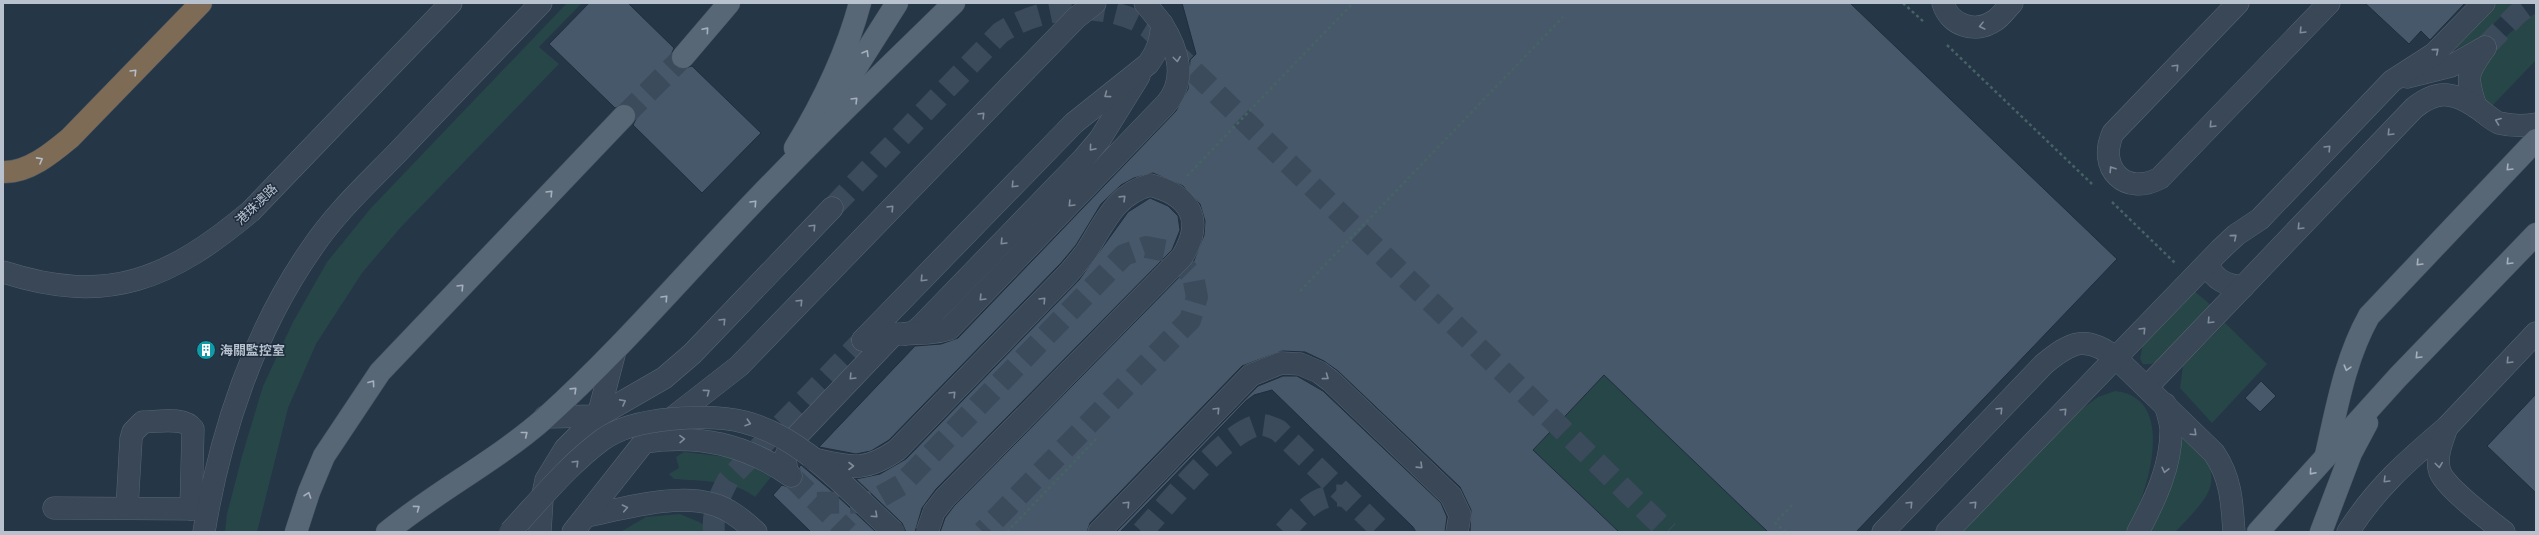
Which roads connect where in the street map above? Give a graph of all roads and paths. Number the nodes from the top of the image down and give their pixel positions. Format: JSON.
{"nodes":[{"id":1,"x":201,"y":3,"type":"edge"},
{"id":2,"x":451,"y":3,"type":"edge"},
{"id":3,"x":541,"y":3,"type":"edge"},
{"id":4,"x":729,"y":3,"type":"edge"},
{"id":5,"x":860,"y":3,"type":"edge"},
{"id":6,"x":897,"y":3,"type":"edge"},
{"id":7,"x":954,"y":3,"type":"edge"},
{"id":8,"x":1095,"y":3,"type":"edge"},
{"id":9,"x":1145,"y":3,"type":"edge"},
{"id":10,"x":1353,"y":3,"type":"edge"},
{"id":11,"x":1903,"y":3,"type":"edge"},
{"id":12,"x":1943,"y":3,"type":"edge"},
{"id":13,"x":2012,"y":3,"type":"edge"},
{"id":14,"x":2238,"y":3,"type":"edge"},
{"id":15,"x":2329,"y":3,"type":"edge"},
{"id":16,"x":2484,"y":3,"type":"edge"},
{"id":17,"x":1563,"y":17,"type":"dead end"},
{"id":18,"x":1162,"y":24,"type":"junction"},
{"id":19,"x":1930,"y":28,"type":"dead end"},
{"id":20,"x":1946,"y":44,"type":"dead end"},
{"id":21,"x":683,"y":57,"type":"tunnel mouth"},
{"id":22,"x":1144,"y":68,"type":"junction"},
{"id":23,"x":2392,"y":81,"type":"junction"},
{"id":24,"x":2476,"y":107,"type":"junction"},
{"id":25,"x":624,"y":116,"type":"tunnel mouth"},
{"id":26,"x":2536,"y":124,"type":"edge"},
{"id":27,"x":2536,"y":140,"type":"edge"},
{"id":28,"x":3,"y":172,"type":"edge"},
{"id":29,"x":778,"y":176,"type":"junction"},
{"id":30,"x":1184,"y":179,"type":"dead end"},
{"id":31,"x":2096,"y":188,"type":"dead end"},
{"id":32,"x":2107,"y":198,"type":"dead end"},
{"id":33,"x":832,"y":208,"type":"tunnel mouth"},
{"id":34,"x":2536,"y":234,"type":"edge"},
{"id":35,"x":2207,"y":264,"type":"junction"},
{"id":36,"x":3,"y":272,"type":"edge"},
{"id":37,"x":2192,"y":279,"type":"junction"},
{"id":38,"x":2243,"y":287,"type":"junction"},
{"id":39,"x":1300,"y":291,"type":"dead end"},
{"id":40,"x":2536,"y":333,"type":"edge"},
{"id":41,"x":899,"y":334,"type":"junction"},
{"id":42,"x":615,"y":351,"type":"junction"},
{"id":43,"x":2116,"y":358,"type":"junction"},
{"id":44,"x":2398,"y":377,"type":"junction"},
{"id":45,"x":2147,"y":387,"type":"junction"},
{"id":46,"x":2165,"y":404,"type":"junction"},
{"id":47,"x":598,"y":416,"type":"junction"},
{"id":48,"x":546,"y":417,"type":"junction"},
{"id":49,"x":2447,"y":427,"type":"junction"},
{"id":50,"x":1098,"y":437,"type":"dead end"},
{"id":51,"x":644,"y":442,"type":"junction"},
{"id":52,"x":2325,"y":456,"type":"junction"},
{"id":53,"x":813,"y":459,"type":"junction"},
{"id":54,"x":1794,"y":503,"type":"dead end"},
{"id":55,"x":54,"y":508,"type":"dead end"},
{"id":56,"x":126,"y":508,"type":"junction"},
{"id":57,"x":199,"y":509,"type":"junction"},
{"id":58,"x":580,"y":524,"type":"edge"},
{"id":59,"x":204,"y":532,"type":"edge"},
{"id":60,"x":296,"y":532,"type":"edge"},
{"id":61,"x":387,"y":532,"type":"edge"},
{"id":62,"x":510,"y":532,"type":"edge"},
{"id":63,"x":540,"y":532,"type":"edge"},
{"id":64,"x":756,"y":532,"type":"edge"},
{"id":65,"x":894,"y":532,"type":"edge"},
{"id":66,"x":927,"y":532,"type":"edge"},
{"id":67,"x":1007,"y":532,"type":"edge"},
{"id":68,"x":1099,"y":532,"type":"edge"},
{"id":69,"x":1457,"y":532,"type":"edge"},
{"id":70,"x":1786,"y":532,"type":"edge"},
{"id":71,"x":1883,"y":532,"type":"edge"},
{"id":72,"x":1946,"y":532,"type":"edge"},
{"id":73,"x":2138,"y":532,"type":"edge"},
{"id":74,"x":2234,"y":532,"type":"edge"},
{"id":75,"x":2258,"y":532,"type":"edge"},
{"id":76,"x":2321,"y":532,"type":"edge"},
{"id":77,"x":2348,"y":532,"type":"edge"},
{"id":78,"x":2504,"y":532,"type":"edge"}],
"edges":[{"from":28,"to":1,"type":"highway","one_way":true},
{"from":2,"to":36,"type":"street","name":"港珠澳路"},
{"from":3,"to":57,"type":"street"},
{"from":21,"to":4,"type":"main road","one_way":true},
{"from":5,"to":29,"type":"main road"},
{"from":29,"to":6,"type":"main road","one_way":true},
{"from":29,"to":7,"type":"main road","one_way":true},
{"from":51,"to":8,"type":"street","one_way":true},
{"from":9,"to":18,"type":"street"},
{"from":10,"to":30,"type":"path"},
{"from":11,"to":19,"type":"path"},
{"from":13,"to":12,"type":"street","one_way":true},
{"from":15,"to":14,"type":"street","one_way":true},
{"from":23,"to":16,"type":"street","one_way":true},
{"from":17,"to":39,"type":"path"},
{"from":18,"to":22,"type":"street"},
{"from":18,"to":41,"type":"street","one_way":true},
{"from":20,"to":31,"type":"path"},
{"from":22,"to":41,"type":"street","one_way":true},
{"from":22,"to":41,"type":"street","one_way":true},
{"from":23,"to":24,"type":"street"},
{"from":35,"to":23,"type":"street","one_way":true},
{"from":26,"to":24,"type":"street","one_way":true},
{"from":24,"to":38,"type":"street","one_way":true},
{"from":60,"to":25,"type":"main road","one_way":true},
{"from":27,"to":52,"type":"main road","one_way":true},
{"from":42,"to":29,"type":"main road","one_way":true},
{"from":32,"to":37,"type":"path"},
{"from":47,"to":33,"type":"street","one_way":true},
{"from":34,"to":44,"type":"main road","one_way":true},
{"from":35,"to":37,"type":"street"},
{"from":35,"to":38,"type":"street"},
{"from":43,"to":37,"type":"street","one_way":true},
{"from":38,"to":45,"type":"street","one_way":true},
{"from":40,"to":49,"type":"street","one_way":true},
{"from":41,"to":51,"type":"street"},
{"from":42,"to":47,"type":"street"},
{"from":48,"to":42,"type":"main road","one_way":true},
{"from":43,"to":45,"type":"street"},
{"from":71,"to":43,"type":"street","one_way":true},
{"from":72,"to":43,"type":"street","one_way":true},
{"from":44,"to":52,"type":"main road"},
{"from":44,"to":76,"type":"main road"},
{"from":45,"to":46,"type":"street"},
{"from":46,"to":73,"type":"street","one_way":true},
{"from":46,"to":74,"type":"street","one_way":true},
{"from":47,"to":48,"type":"street"},
{"from":47,"to":63,"type":"street"},
{"from":61,"to":48,"type":"main road","one_way":true},
{"from":49,"to":77,"type":"street","one_way":true},
{"from":49,"to":78,"type":"street","one_way":true},
{"from":50,"to":67,"type":"path"},
{"from":51,"to":58,"type":"street"},
{"from":52,"to":75,"type":"main road","one_way":true},
{"from":62,"to":53,"type":"street","one_way":true,"bridge":true},
{"from":53,"to":65,"type":"street","one_way":true,"bridge":true},
{"from":53,"to":66,"type":"street","one_way":true,"bridge":true},
{"from":54,"to":70,"type":"path"},
{"from":55,"to":56,"type":"street"},
{"from":56,"to":57,"type":"street"},
{"from":56,"to":57,"type":"street"},
{"from":57,"to":59,"type":"street"},
{"from":58,"to":64,"type":"street","one_way":true},
{"from":68,"to":69,"type":"street","one_way":true}]}
